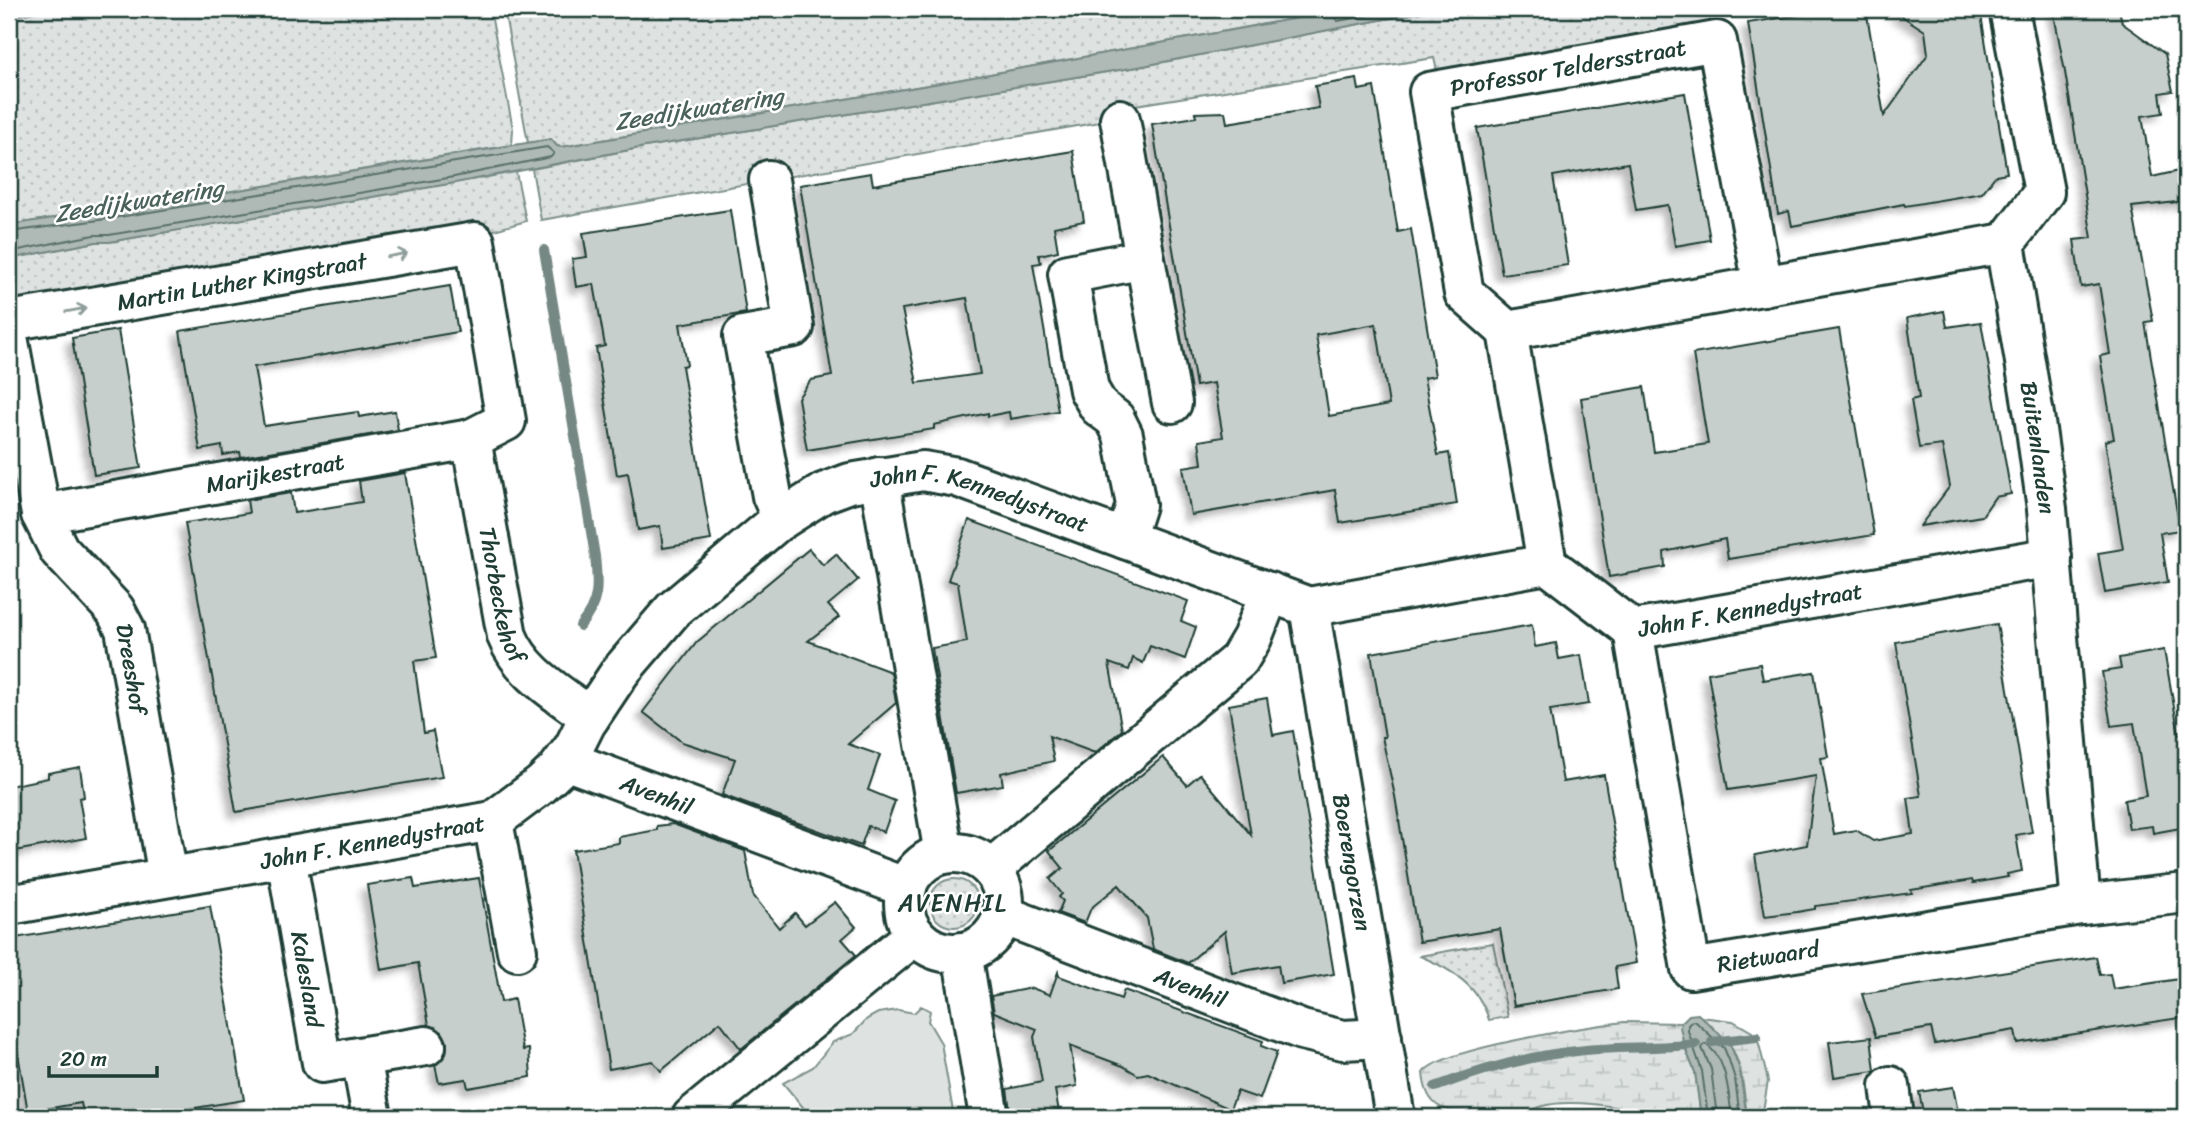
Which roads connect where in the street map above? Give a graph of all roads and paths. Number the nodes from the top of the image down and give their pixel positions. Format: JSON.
{"nodes":[{"id":1,"x":2010,"y":9,"type":"edge"},
{"id":2,"x":1120,"y":119,"type":"dead end"},
{"id":3,"x":769,"y":180,"type":"dead end"},
{"id":4,"x":2005,"y":243,"type":"junction"},
{"id":5,"x":1145,"y":260,"type":"junction"},
{"id":6,"x":1763,"y":286,"type":"junction"},
{"id":7,"x":9,"y":321,"type":"edge"},
{"id":8,"x":1507,"y":331,"type":"junction"},
{"id":9,"x":9,"y":342,"type":"edge"},
{"id":10,"x":1172,"y":402,"type":"dead end"},
{"id":11,"x":506,"y":421,"type":"joint"},
{"id":12,"x":471,"y":439,"type":"junction"},
{"id":13,"x":879,"y":477,"type":"junction"},
{"id":14,"x":28,"y":498,"type":"edge"},
{"id":15,"x":782,"y":519,"type":"junction"},
{"id":16,"x":1125,"y":539,"type":"junction"},
{"id":17,"x":2052,"y":557,"type":"junction"},
{"id":18,"x":1547,"y":564,"type":"junction"},
{"id":19,"x":1270,"y":592,"type":"junction"},
{"id":20,"x":1309,"y":607,"type":"junction"},
{"id":21,"x":1633,"y":630,"type":"junction"},
{"id":22,"x":590,"y":717,"type":"junction"},
{"id":23,"x":565,"y":760,"type":"junction"},
{"id":24,"x":493,"y":821,"type":"junction"},
{"id":25,"x":944,"y":854,"type":"junction"},
{"id":26,"x":286,"y":857,"type":"junction"},
{"id":27,"x":991,"y":869,"type":"junction"},
{"id":28,"x":168,"y":877,"type":"junction"},
{"id":29,"x":907,"y":888,"type":"junction"},
{"id":30,"x":2186,"y":893,"type":"edge"},
{"id":31,"x":9,"y":905,"type":"edge"},
{"id":32,"x":2081,"y":905,"type":"junction"},
{"id":33,"x":1003,"y":915,"type":"junction"},
{"id":34,"x":915,"y":934,"type":"junction"},
{"id":35,"x":517,"y":951,"type":"dead end"},
{"id":36,"x":962,"y":953,"type":"junction"},
{"id":37,"x":1382,"y":1038,"type":"junction"},
{"id":38,"x":426,"y":1046,"type":"dead end"},
{"id":39,"x":361,"y":1057,"type":"junction"},
{"id":40,"x":372,"y":1117,"type":"edge"},
{"id":41,"x":692,"y":1117,"type":"edge"},
{"id":42,"x":989,"y":1117,"type":"edge"},
{"id":43,"x":1395,"y":1117,"type":"edge"}],
"edges":[{"from":1,"to":4,"type":"street"},
{"from":2,"to":5,"type":"street"},
{"from":3,"to":15,"type":"street"},
{"from":4,"to":6,"type":"street"},
{"from":4,"to":17,"type":"street","name":"Buitenlanden"},
{"from":5,"to":10,"type":"street"},
{"from":5,"to":16,"type":"street"},
{"from":6,"to":8,"type":"street"},
{"from":6,"to":8,"type":"street","name":"Professor Teldersstraat"},
{"from":7,"to":11,"type":"street","name":"Martin Luther Kingstraat","one_way":true},
{"from":8,"to":18,"type":"street"},
{"from":9,"to":14,"type":"street"},
{"from":11,"to":12,"type":"street","name":"Marijkestraat"},
{"from":12,"to":14,"type":"street","name":"Marijkestraat"},
{"from":12,"to":22,"type":"street","name":"Thorbeckehof"},
{"from":13,"to":15,"type":"street","name":"John F. Kennedystraat"},
{"from":13,"to":16,"type":"street","name":"John F. Kennedystraat"},
{"from":13,"to":25,"type":"street"},
{"from":14,"to":28,"type":"street","name":"Dreeshof"},
{"from":15,"to":22,"type":"street","name":"John F. Kennedystraat"},
{"from":16,"to":19,"type":"street","name":"John F. Kennedystraat"},
{"from":17,"to":21,"type":"street","name":"John F. Kennedystraat"},
{"from":17,"to":32,"type":"street","name":"Buitenlanden"},
{"from":18,"to":20,"type":"street"},
{"from":18,"to":21,"type":"street","name":"John F. Kennedystraat"},
{"from":19,"to":20,"type":"street","name":"John F. Kennedystraat"},
{"from":19,"to":27,"type":"street"},
{"from":20,"to":37,"type":"street","name":"Boerengorzen"},
{"from":21,"to":32,"type":"street","name":"Rietwaard"},
{"from":22,"to":23,"type":"street","name":"John F. Kennedystraat"},
{"from":23,"to":24,"type":"street","name":"John F. Kennedystraat"},
{"from":23,"to":29,"type":"street","name":"Avenhil"},
{"from":24,"to":26,"type":"street","name":"John F. Kennedystraat"},
{"from":24,"to":35,"type":"street"},
{"from":25,"to":27,"type":"street"},
{"from":25,"to":29,"type":"street"},
{"from":26,"to":28,"type":"street","name":"John F. Kennedystraat"},
{"from":26,"to":39,"type":"street","name":"Kalesland"},
{"from":27,"to":33,"type":"street"},
{"from":28,"to":31,"type":"street","name":"John F. Kennedystraat"},
{"from":29,"to":34,"type":"street"},
{"from":30,"to":32,"type":"street","name":"Rietwaard"},
{"from":33,"to":36,"type":"street"},
{"from":33,"to":37,"type":"street","name":"Avenhil"},
{"from":34,"to":36,"type":"street"},
{"from":34,"to":41,"type":"street"},
{"from":36,"to":42,"type":"street"},
{"from":37,"to":43,"type":"street","name":"Boerengorzen"},
{"from":38,"to":39,"type":"street","name":"Kalesland"},
{"from":39,"to":40,"type":"street"}]}
